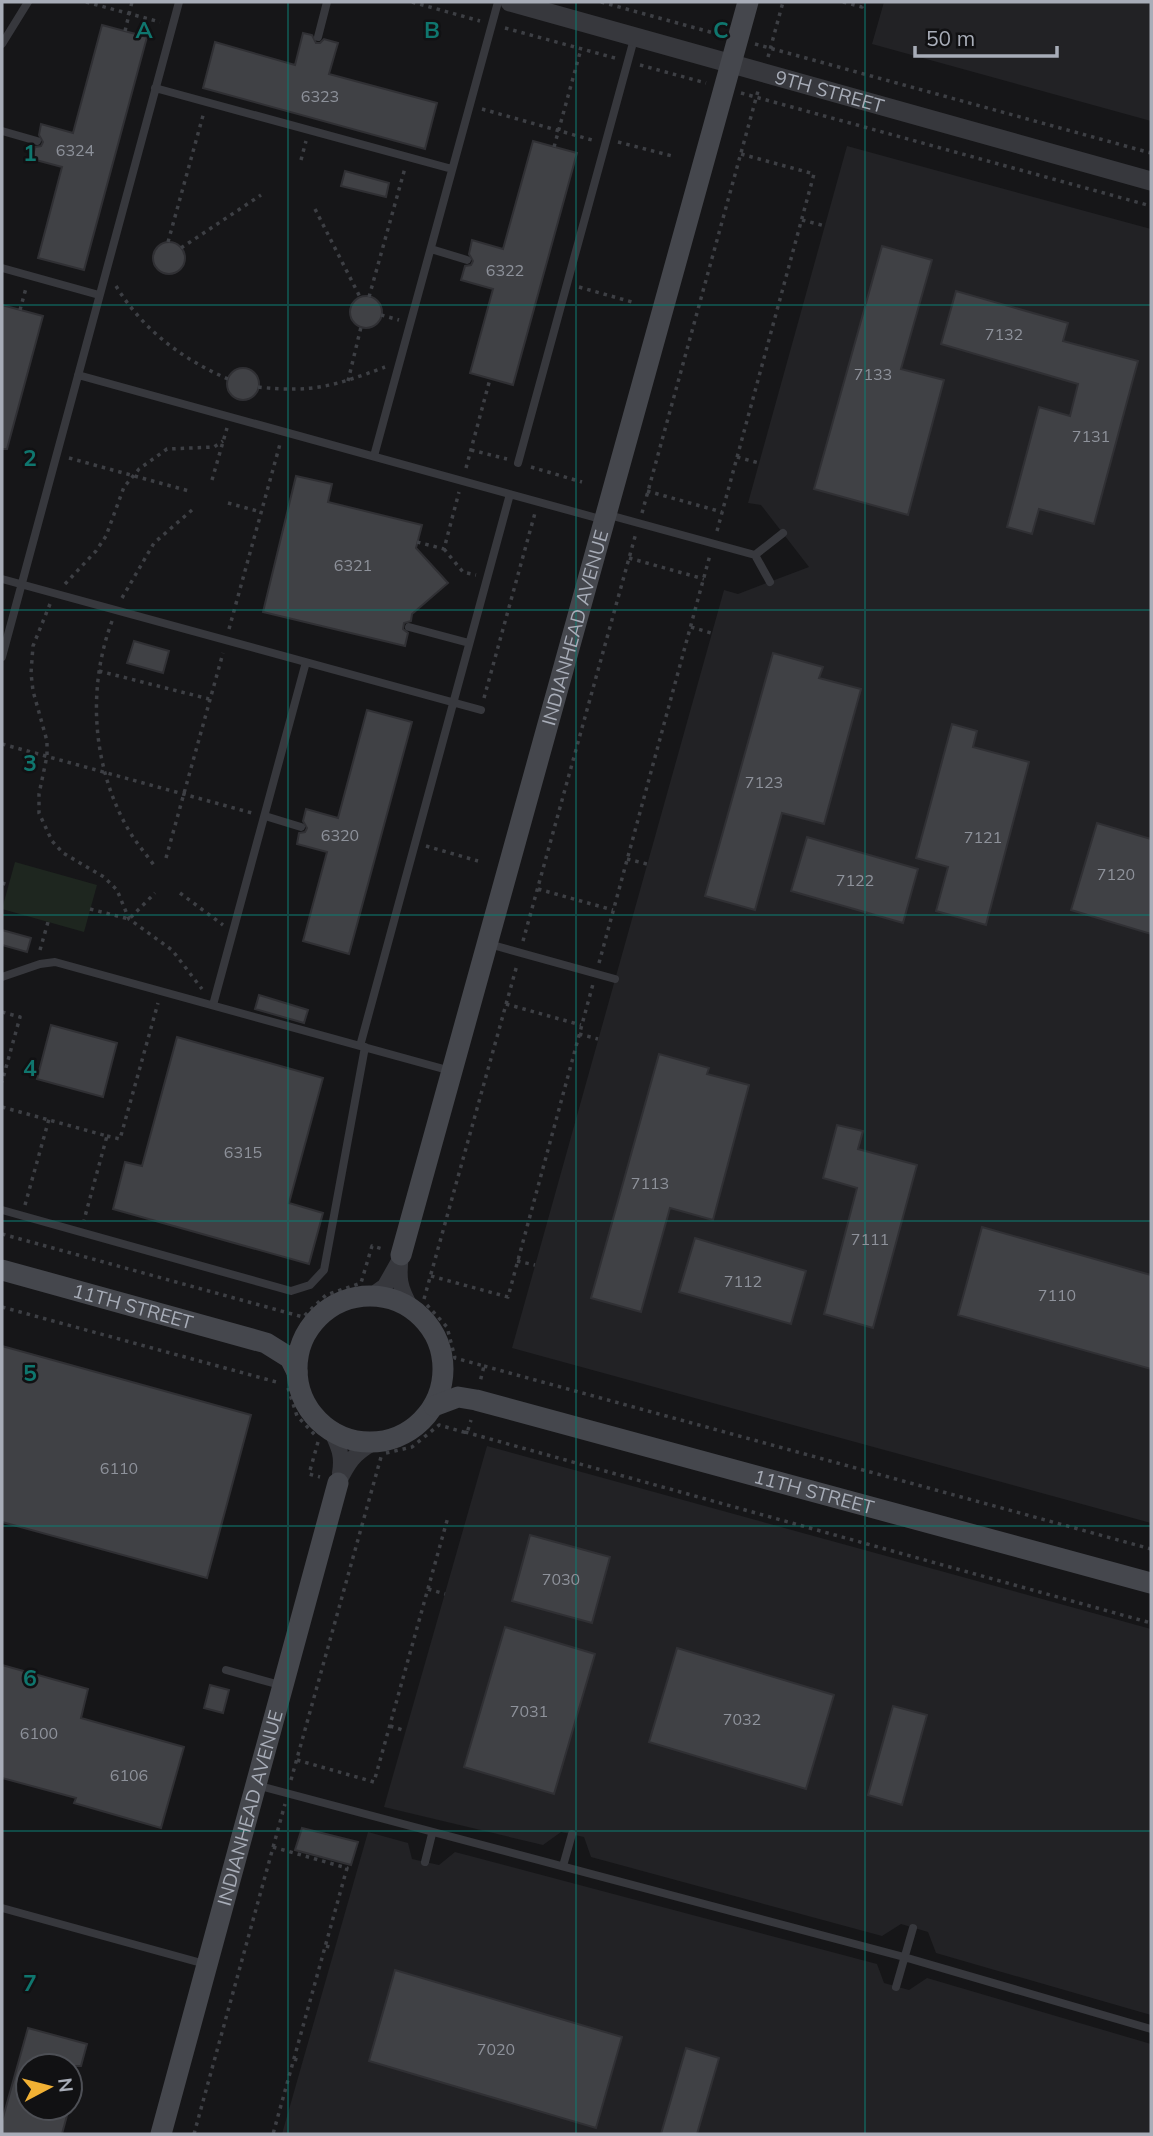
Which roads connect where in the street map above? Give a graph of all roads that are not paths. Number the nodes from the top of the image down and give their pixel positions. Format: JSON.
{"nodes":[{"id":1,"x":28,"y":2,"type":"edge"},
{"id":2,"x":179,"y":2,"type":"edge"},
{"id":3,"x":327,"y":2,"type":"edge"},
{"id":4,"x":498,"y":2,"type":"edge"},
{"id":5,"x":510,"y":2,"type":"edge"},
{"id":6,"x":748,"y":2,"type":"edge"},
{"id":7,"x":635,"y":36,"type":"junction"},
{"id":8,"x":318,"y":37,"type":"dead end"},
{"id":9,"x":2,"y":44,"type":"edge"},
{"id":10,"x":731,"y":62,"type":"junction"},
{"id":11,"x":155,"y":88,"type":"junction"},
{"id":12,"x":2,"y":131,"type":"edge"},
{"id":13,"x":37,"y":141,"type":"dead end"},
{"id":14,"x":452,"y":169,"type":"junction"},
{"id":15,"x":1151,"y":181,"type":"edge"},
{"id":16,"x":430,"y":249,"type":"junction"},
{"id":17,"x":467,"y":260,"type":"dead end"},
{"id":18,"x":2,"y":268,"type":"edge"},
{"id":19,"x":99,"y":295,"type":"junction"},
{"id":20,"x":78,"y":375,"type":"junction"},
{"id":21,"x":374,"y":456,"type":"junction"},
{"id":22,"x":518,"y":463,"type":"dead end"},
{"id":23,"x":510,"y":494,"type":"junction"},
{"id":24,"x":605,"y":517,"type":"junction"},
{"id":25,"x":783,"y":533,"type":"dead end"},
{"id":26,"x":755,"y":555,"type":"junction"},
{"id":27,"x":2,"y":579,"type":"edge"},
{"id":28,"x":770,"y":582,"type":"dead end"},
{"id":29,"x":21,"y":584,"type":"junction"},
{"id":30,"x":409,"y":627,"type":"dead end"},
{"id":31,"x":469,"y":643,"type":"junction"},
{"id":32,"x":2,"y":657,"type":"edge"},
{"id":33,"x":306,"y":662,"type":"junction"},
{"id":34,"x":453,"y":703,"type":"junction"},
{"id":35,"x":481,"y":710,"type":"road end"},
{"id":36,"x":265,"y":817,"type":"junction"},
{"id":37,"x":301,"y":827,"type":"dead end"},
{"id":38,"x":488,"y":943,"type":"junction"},
{"id":39,"x":2,"y":977,"type":"edge"},
{"id":40,"x":615,"y":979,"type":"dead end"},
{"id":41,"x":213,"y":1005,"type":"junction"},
{"id":42,"x":362,"y":1047,"type":"junction"},
{"id":43,"x":452,"y":1071,"type":"junction"},
{"id":44,"x":2,"y":1210,"type":"edge"},
{"id":45,"x":401,"y":1255,"type":"junction"},
{"id":46,"x":2,"y":1270,"type":"edge"},
{"id":47,"x":371,"y":1296,"type":"junction"},
{"id":48,"x":411,"y":1308,"type":"junction"},
{"id":49,"x":308,"y":1331,"type":"junction"},
{"id":50,"x":266,"y":1343,"type":"junction"},
{"id":51,"x":444,"y":1369,"type":"junction"},
{"id":52,"x":297,"y":1372,"type":"junction"},
{"id":53,"x":476,"y":1400,"type":"junction"},
{"id":54,"x":434,"y":1406,"type":"junction"},
{"id":55,"x":332,"y":1432,"type":"junction"},
{"id":56,"x":373,"y":1443,"type":"junction"},
{"id":57,"x":338,"y":1483,"type":"junction"},
{"id":58,"x":1151,"y":1583,"type":"edge"},
{"id":59,"x":226,"y":1670,"type":"dead end"},
{"id":60,"x":282,"y":1685,"type":"junction"},
{"id":61,"x":256,"y":1785,"type":"junction"},
{"id":62,"x":432,"y":1834,"type":"junction"},
{"id":63,"x":572,"y":1835,"type":"dead end"},
{"id":64,"x":425,"y":1862,"type":"dead end"},
{"id":65,"x":564,"y":1866,"type":"junction"},
{"id":66,"x":2,"y":1909,"type":"edge"},
{"id":67,"x":913,"y":1928,"type":"dead end"},
{"id":68,"x":904,"y":1957,"type":"junction"},
{"id":69,"x":208,"y":1965,"type":"junction"},
{"id":70,"x":896,"y":1987,"type":"dead end"},
{"id":71,"x":1151,"y":2029,"type":"edge"},
{"id":72,"x":161,"y":2134,"type":"edge"}],
"edges":[{"from":1,"to":9,"type":"lane"},
{"from":2,"to":11,"type":"lane"},
{"from":3,"to":8,"type":"lane"},
{"from":4,"to":14,"type":"lane"},
{"from":5,"to":7,"type":"street","name":"9TH STREET"},
{"from":6,"to":10,"type":"main road","name":"INDIANHEAD AVENUE"},
{"from":7,"to":10,"type":"street","name":"9TH STREET"},
{"from":7,"to":22,"type":"lane"},
{"from":10,"to":15,"type":"street","name":"9TH STREET"},
{"from":10,"to":24,"type":"main road","name":"INDIANHEAD AVENUE"},
{"from":11,"to":14,"type":"lane"},
{"from":11,"to":19,"type":"lane"},
{"from":12,"to":13,"type":"lane"},
{"from":14,"to":16,"type":"lane"},
{"from":16,"to":17,"type":"lane"},
{"from":16,"to":21,"type":"lane"},
{"from":18,"to":19,"type":"lane"},
{"from":19,"to":20,"type":"lane"},
{"from":20,"to":21,"type":"lane"},
{"from":20,"to":29,"type":"lane"},
{"from":21,"to":23,"type":"lane"},
{"from":23,"to":24,"type":"lane"},
{"from":23,"to":31,"type":"lane"},
{"from":24,"to":26,"type":"lane"},
{"from":24,"to":38,"type":"main road","name":"INDIANHEAD AVENUE"},
{"from":25,"to":26,"type":"lane"},
{"from":26,"to":28,"type":"lane"},
{"from":27,"to":29,"type":"lane"},
{"from":29,"to":32,"type":"lane"},
{"from":29,"to":33,"type":"lane"},
{"from":30,"to":31,"type":"lane"},
{"from":31,"to":34,"type":"lane"},
{"from":33,"to":34,"type":"lane"},
{"from":33,"to":36,"type":"lane"},
{"from":34,"to":35,"type":"lane"},
{"from":34,"to":42,"type":"lane"},
{"from":36,"to":37,"type":"lane"},
{"from":36,"to":41,"type":"lane"},
{"from":38,"to":40,"type":"lane"},
{"from":38,"to":43,"type":"main road","name":"INDIANHEAD AVENUE"},
{"from":39,"to":41,"type":"lane"},
{"from":41,"to":42,"type":"lane"},
{"from":42,"to":43,"type":"lane"},
{"from":42,"to":44,"type":"lane"},
{"from":43,"to":45,"type":"main road","name":"INDIANHEAD AVENUE"},
{"from":45,"to":47,"type":"street"},
{"from":45,"to":48,"type":"street"},
{"from":46,"to":50,"type":"main road","name":"11TH STREET"},
{"from":47,"to":48,"type":"main road"},
{"from":47,"to":49,"type":"main road"},
{"from":48,"to":51,"type":"main road"},
{"from":49,"to":50,"type":"main road"},
{"from":49,"to":52,"type":"main road"},
{"from":50,"to":52,"type":"main road"},
{"from":51,"to":53,"type":"main road"},
{"from":51,"to":54,"type":"main road"},
{"from":52,"to":55,"type":"main road"},
{"from":53,"to":54,"type":"main road"},
{"from":53,"to":58,"type":"main road","name":"11TH STREET"},
{"from":54,"to":56,"type":"main road"},
{"from":55,"to":56,"type":"main road"},
{"from":55,"to":57,"type":"street"},
{"from":56,"to":57,"type":"street"},
{"from":57,"to":60,"type":"main road","name":"INDIANHEAD AVENUE"},
{"from":59,"to":60,"type":"lane"},
{"from":60,"to":61,"type":"main road","name":"INDIANHEAD AVENUE"},
{"from":61,"to":62,"type":"lane"},
{"from":61,"to":69,"type":"main road","name":"INDIANHEAD AVENUE"},
{"from":62,"to":64,"type":"lane"},
{"from":62,"to":65,"type":"lane"},
{"from":63,"to":65,"type":"lane"},
{"from":65,"to":68,"type":"lane"},
{"from":66,"to":69,"type":"lane"},
{"from":67,"to":68,"type":"lane"},
{"from":68,"to":70,"type":"lane"},
{"from":68,"to":71,"type":"lane"},
{"from":69,"to":72,"type":"main road","name":"INDIANHEAD AVENUE"}]}
